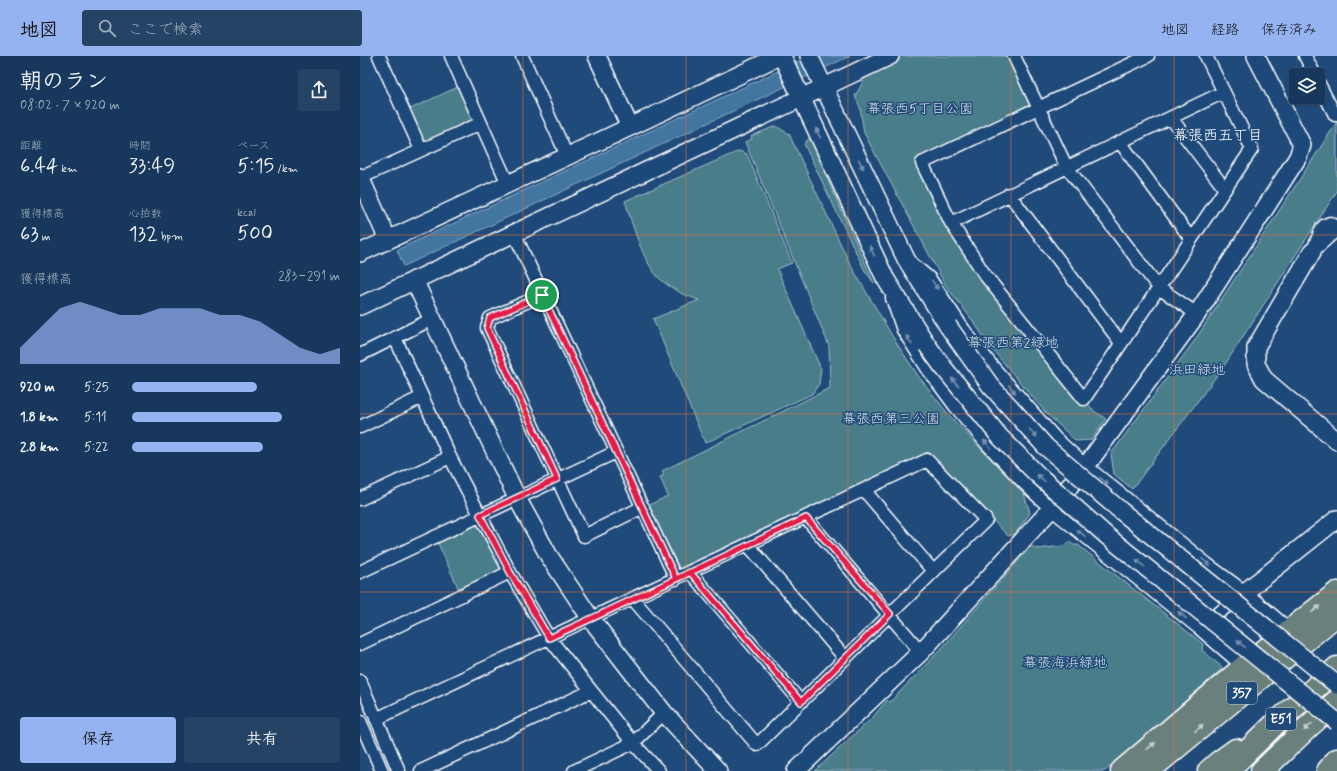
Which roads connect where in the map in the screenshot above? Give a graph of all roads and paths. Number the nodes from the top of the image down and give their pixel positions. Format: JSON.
{"nodes":[{"id":1,"x":379,"y":56,"type":"edge"},
{"id":2,"x":451,"y":56,"type":"edge"},
{"id":3,"x":522,"y":56,"type":"edge"},
{"id":4,"x":597,"y":56,"type":"edge"},
{"id":5,"x":809,"y":56,"type":"edge"},
{"id":6,"x":890,"y":56,"type":"edge"},
{"id":7,"x":1014,"y":56,"type":"edge"},
{"id":8,"x":1148,"y":56,"type":"edge"},
{"id":9,"x":1206,"y":56,"type":"edge"},
{"id":10,"x":1256,"y":56,"type":"edge"},
{"id":11,"x":1305,"y":56,"type":"edge"},
{"id":12,"x":782,"y":58,"type":"edge"},
{"id":13,"x":1311,"y":68,"type":"edge"},
{"id":14,"x":822,"y":83,"type":"junction"},
{"id":15,"x":1224,"y":92,"type":"junction"},
{"id":16,"x":800,"y":94,"type":"junction"},
{"id":17,"x":1325,"y":96,"type":"edge"},
{"id":18,"x":1038,"y":108,"type":"junction"},
{"id":19,"x":1337,"y":112,"type":"edge"},
{"id":20,"x":1171,"y":118,"type":"junction"},
{"id":21,"x":481,"y":123,"type":"junction"},
{"id":22,"x":630,"y":127,"type":"junction"},
{"id":23,"x":1120,"y":142,"type":"junction"},
{"id":24,"x":421,"y":150,"type":"junction"},
{"id":25,"x":567,"y":156,"type":"junction"},
{"id":26,"x":1066,"y":166,"type":"junction"},
{"id":27,"x":360,"y":178,"type":"edge"},
{"id":28,"x":508,"y":184,"type":"junction"},
{"id":29,"x":1225,"y":188,"type":"junction"},
{"id":30,"x":1009,"y":194,"type":"junction"},
{"id":31,"x":951,"y":222,"type":"junction"},
{"id":32,"x":514,"y":233,"type":"junction"},
{"id":33,"x":1192,"y":239,"type":"junction"},
{"id":34,"x":388,"y":240,"type":"junction"},
{"id":35,"x":1312,"y":252,"type":"dead end"},
{"id":36,"x":360,"y":253,"type":"edge"},
{"id":37,"x":906,"y":259,"type":"junction"},
{"id":38,"x":885,"y":278,"type":"junction"},
{"id":39,"x":414,"y":280,"type":"junction"},
{"id":40,"x":1159,"y":288,"type":"junction"},
{"id":41,"x":542,"y":295,"type":"junction"},
{"id":42,"x":360,"y":306,"type":"edge"},
{"id":43,"x":1197,"y":314,"type":"junction"},
{"id":44,"x":432,"y":320,"type":"junction"},
{"id":45,"x":395,"y":338,"type":"junction"},
{"id":46,"x":1121,"y":343,"type":"junction"},
{"id":47,"x":360,"y":355,"type":"edge"},
{"id":48,"x":422,"y":397,"type":"junction"},
{"id":49,"x":360,"y":427,"type":"edge"},
{"id":50,"x":1337,"y":441,"type":"edge"},
{"id":51,"x":616,"y":452,"type":"junction"},
{"id":52,"x":450,"y":457,"type":"junction"},
{"id":53,"x":1086,"y":466,"type":"junction"},
{"id":54,"x":557,"y":479,"type":"junction"},
{"id":55,"x":864,"y":490,"type":"junction"},
{"id":56,"x":517,"y":498,"type":"junction"},
{"id":57,"x":360,"y":499,"type":"edge"},
{"id":58,"x":643,"y":507,"type":"junction"},
{"id":59,"x":1051,"y":509,"type":"junction"},
{"id":60,"x":480,"y":515,"type":"junction"},
{"id":61,"x":806,"y":518,"type":"junction"},
{"id":62,"x":1337,"y":519,"type":"edge"},
{"id":63,"x":748,"y":545,"type":"junction"},
{"id":64,"x":933,"y":571,"type":"junction"},
{"id":65,"x":360,"y":572,"type":"edge"},
{"id":66,"x":510,"y":572,"type":"junction"},
{"id":67,"x":690,"y":572,"type":"junction"},
{"id":68,"x":676,"y":579,"type":"junction"},
{"id":69,"x":1245,"y":592,"type":"junction"},
{"id":70,"x":1337,"y":593,"type":"edge"},
{"id":71,"x":633,"y":599,"type":"junction"},
{"id":72,"x":890,"y":614,"type":"junction"},
{"id":73,"x":1337,"y":614,"type":"edge"},
{"id":74,"x":590,"y":619,"type":"junction"},
{"id":75,"x":1200,"y":629,"type":"junction"},
{"id":76,"x":1290,"y":630,"type":"junction"},
{"id":77,"x":549,"y":638,"type":"junction"},
{"id":78,"x":360,"y":644,"type":"edge"},
{"id":79,"x":921,"y":652,"type":"junction"},
{"id":80,"x":845,"y":658,"type":"junction"},
{"id":81,"x":1244,"y":667,"type":"junction"},
{"id":82,"x":1337,"y":668,"type":"edge"},
{"id":83,"x":360,"y":681,"type":"edge"},
{"id":84,"x":1337,"y":685,"type":"edge"},
{"id":85,"x":591,"y":691,"type":"junction"},
{"id":86,"x":1337,"y":701,"type":"edge"},
{"id":87,"x":801,"y":702,"type":"junction"},
{"id":88,"x":664,"y":713,"type":"junction"},
{"id":89,"x":376,"y":719,"type":"junction"},
{"id":90,"x":360,"y":721,"type":"edge"},
{"id":91,"x":1337,"y":722,"type":"edge"},
{"id":92,"x":1275,"y":724,"type":"junction"},
{"id":93,"x":363,"y":734,"type":"edge"},
{"id":94,"x":633,"y":743,"type":"junction"},
{"id":95,"x":1337,"y":760,"type":"edge"},
{"id":96,"x":1268,"y":766,"type":"edge"},
{"id":97,"x":382,"y":771,"type":"edge"},
{"id":98,"x":399,"y":771,"type":"edge"},
{"id":99,"x":421,"y":771,"type":"edge"},
{"id":100,"x":574,"y":771,"type":"edge"},
{"id":101,"x":659,"y":771,"type":"edge"},
{"id":102,"x":718,"y":771,"type":"edge"},
{"id":103,"x":796,"y":771,"type":"edge"},
{"id":104,"x":1122,"y":771,"type":"edge"},
{"id":105,"x":1148,"y":771,"type":"edge"},
{"id":106,"x":1209,"y":771,"type":"edge"},
{"id":107,"x":1227,"y":771,"type":"edge"},
{"id":108,"x":1328,"y":771,"type":"edge"}],
"edges":[{"from":1,"to":24,"type":"street"},
{"from":2,"to":21,"type":"street"},
{"from":3,"to":25,"type":"street"},
{"from":4,"to":22,"type":"street"},
{"from":5,"to":14,"type":"street"},
{"from":6,"to":14,"type":"street"},
{"from":7,"to":18,"type":"street"},
{"from":8,"to":18,"type":"street"},
{"from":9,"to":15,"type":"street"},
{"from":10,"to":43,"type":"street"},
{"from":11,"to":13,"type":"street"},
{"from":12,"to":16,"type":"street"},
{"from":12,"to":22,"type":"street"},
{"from":14,"to":16,"type":"street"},
{"from":14,"to":37,"type":"street","one_way":true},
{"from":15,"to":20,"type":"street"},
{"from":15,"to":29,"type":"street"},
{"from":16,"to":32,"type":"street"},
{"from":38,"to":16,"type":"street","one_way":true},
{"from":17,"to":19,"type":"street"},
{"from":18,"to":26,"type":"street"},
{"from":18,"to":31,"type":"street"},
{"from":20,"to":23,"type":"street"},
{"from":20,"to":29,"type":"street"},
{"from":21,"to":24,"type":"street"},
{"from":21,"to":28,"type":"street"},
{"from":22,"to":25,"type":"street"},
{"from":23,"to":26,"type":"street"},
{"from":23,"to":33,"type":"street"},
{"from":24,"to":27,"type":"street"},
{"from":25,"to":28,"type":"street"},
{"from":26,"to":30,"type":"street"},
{"from":26,"to":40,"type":"street"},
{"from":27,"to":34,"type":"street"},
{"from":28,"to":34,"type":"street"},
{"from":29,"to":33,"type":"street"},
{"from":30,"to":31,"type":"street"},
{"from":30,"to":46,"type":"street"},
{"from":31,"to":46,"type":"street"},
{"from":32,"to":39,"type":"street"},
{"from":32,"to":41,"type":"street"},
{"from":33,"to":40,"type":"street"},
{"from":34,"to":36,"type":"street"},
{"from":35,"to":50,"type":"street"},
{"from":37,"to":53,"type":"street","one_way":true},
{"from":37,"to":84,"type":"street","one_way":true,"bridge":true},
{"from":59,"to":38,"type":"street","one_way":true},
{"from":91,"to":38,"type":"street","one_way":true,"bridge":true},
{"from":39,"to":42,"type":"street"},
{"from":39,"to":44,"type":"street"},
{"from":40,"to":43,"type":"street"},
{"from":40,"to":46,"type":"street"},
{"from":41,"to":51,"type":"street"},
{"from":41,"to":54,"type":"street"},
{"from":43,"to":53,"type":"street"},
{"from":44,"to":45,"type":"street"},
{"from":44,"to":56,"type":"street"},
{"from":45,"to":47,"type":"street"},
{"from":45,"to":48,"type":"street"},
{"from":48,"to":49,"type":"street"},
{"from":48,"to":52,"type":"street"},
{"from":51,"to":54,"type":"street"},
{"from":51,"to":58,"type":"street"},
{"from":52,"to":57,"type":"street"},
{"from":52,"to":60,"type":"street"},
{"from":53,"to":59,"type":"street"},
{"from":53,"to":69,"type":"street","one_way":true},
{"from":54,"to":56,"type":"street"},
{"from":54,"to":58,"type":"street"},
{"from":55,"to":61,"type":"street"},
{"from":55,"to":64,"type":"street"},
{"from":55,"to":64,"type":"street"},
{"from":56,"to":60,"type":"street"},
{"from":56,"to":74,"type":"street"},
{"from":58,"to":68,"type":"street"},
{"from":75,"to":59,"type":"street","one_way":true},
{"from":59,"to":79,"type":"street"},
{"from":60,"to":65,"type":"street"},
{"from":60,"to":66,"type":"street"},
{"from":61,"to":63,"type":"street"},
{"from":61,"to":72,"type":"street"},
{"from":62,"to":69,"type":"street"},
{"from":63,"to":67,"type":"street"},
{"from":63,"to":80,"type":"street"},
{"from":64,"to":72,"type":"street"},
{"from":66,"to":77,"type":"street"},
{"from":66,"to":78,"type":"street"},
{"from":67,"to":68,"type":"street"},
{"from":67,"to":87,"type":"street"},
{"from":68,"to":71,"type":"street"},
{"from":69,"to":75,"type":"street"},
{"from":69,"to":76,"type":"street"},
{"from":76,"to":70,"type":"highway","one_way":true},
{"from":71,"to":74,"type":"street"},
{"from":71,"to":87,"type":"street"},
{"from":72,"to":79,"type":"street"},
{"from":72,"to":80,"type":"street"},
{"from":105,"to":73,"type":"highway","number":"357","one_way":true,"bridge":true},
{"from":74,"to":77,"type":"street"},
{"from":74,"to":88,"type":"street"},
{"from":75,"to":81,"type":"street"},
{"from":76,"to":81,"type":"highway"},
{"from":77,"to":85,"type":"street"},
{"from":77,"to":89,"type":"street"},
{"from":79,"to":103,"type":"street"},
{"from":80,"to":87,"type":"street"},
{"from":104,"to":81,"type":"highway","one_way":true},
{"from":82,"to":92,"type":"highway","number":"E51"},
{"from":83,"to":89,"type":"street"},
{"from":85,"to":94,"type":"street"},
{"from":85,"to":99,"type":"street"},
{"from":86,"to":96,"type":"highway","number":"E51","one_way":true},
{"from":88,"to":94,"type":"street"},
{"from":88,"to":102,"type":"street"},
{"from":89,"to":98,"type":"street"},
{"from":90,"to":93,"type":"street"},
{"from":92,"to":106,"type":"highway"},
{"from":92,"to":107,"type":"highway","number":"E51"},
{"from":93,"to":97,"type":"street"},
{"from":94,"to":100,"type":"street"},
{"from":94,"to":101,"type":"street"},
{"from":95,"to":108,"type":"highway"}]}
